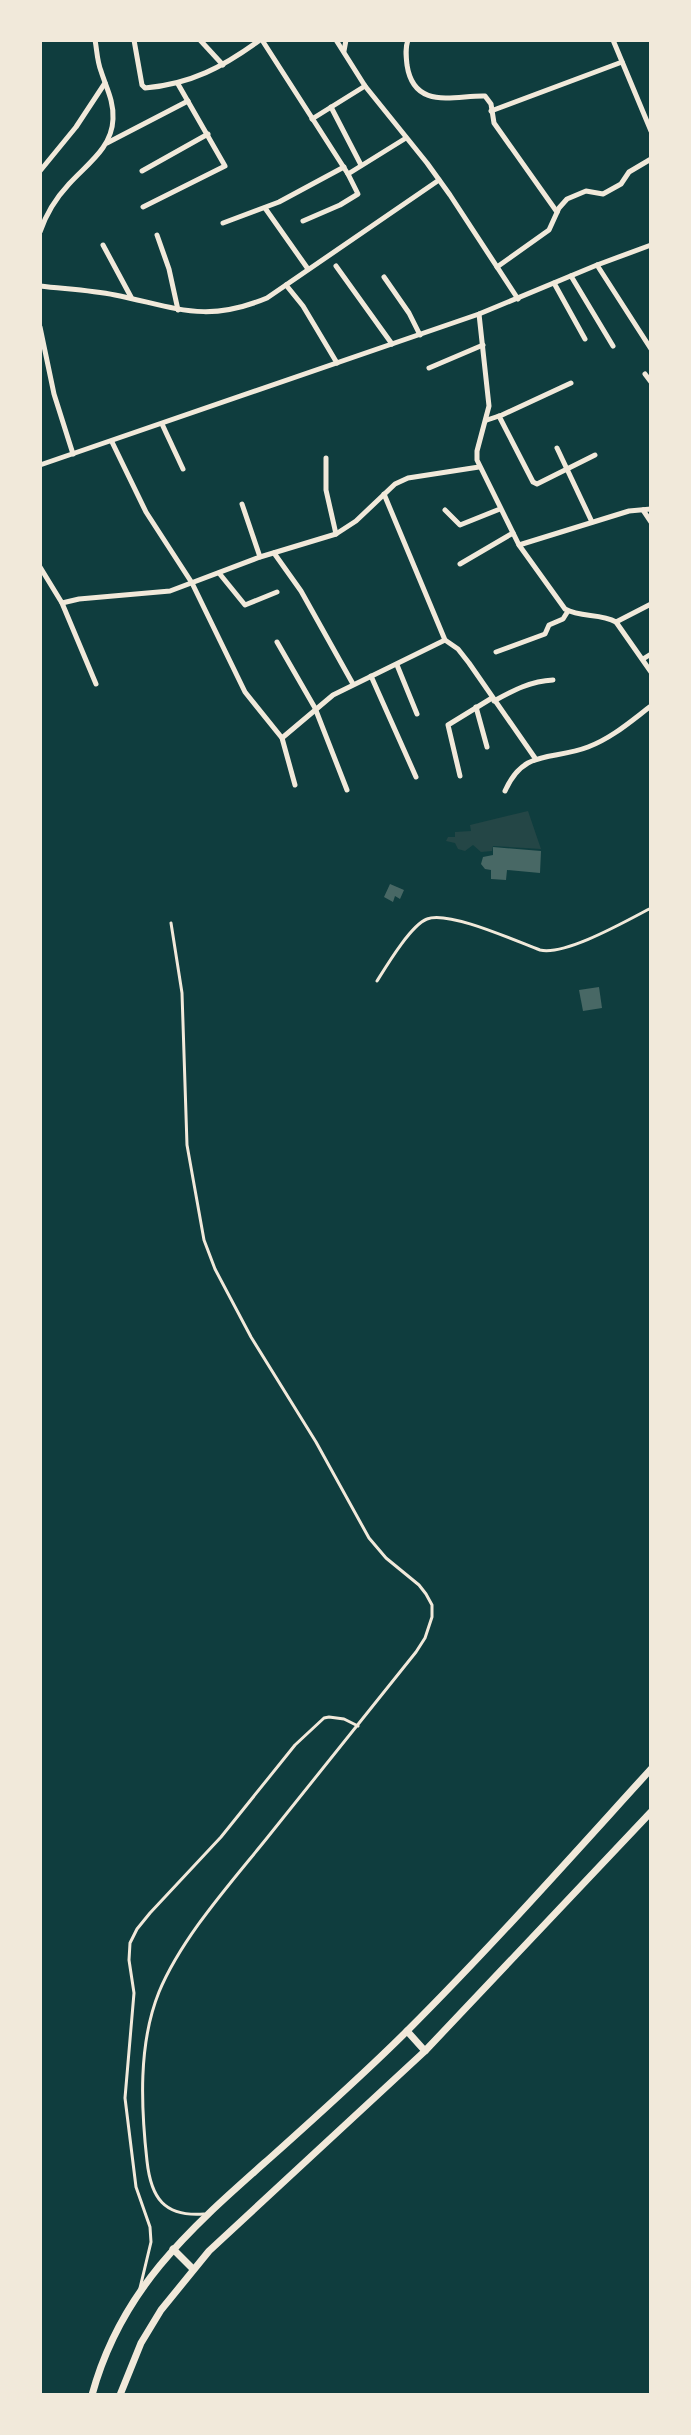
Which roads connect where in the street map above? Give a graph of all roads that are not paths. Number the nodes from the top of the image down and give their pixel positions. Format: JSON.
{"nodes":[{"id":1,"x":95,"y":40,"type":"edge"},
{"id":2,"x":134,"y":40,"type":"edge"},
{"id":3,"x":200,"y":40,"type":"edge"},
{"id":4,"x":261,"y":40,"type":"edge"},
{"id":5,"x":336,"y":40,"type":"edge"},
{"id":6,"x":346,"y":40,"type":"edge"},
{"id":7,"x":408,"y":40,"type":"edge"},
{"id":8,"x":623,"y":40,"type":"edge"},
{"id":9,"x":614,"y":42,"type":"edge"},
{"id":10,"x":344,"y":52,"type":"junction"},
{"id":11,"x":622,"y":62,"type":"junction"},
{"id":12,"x":223,"y":65,"type":"junction"},
{"id":13,"x":106,"y":82,"type":"junction"},
{"id":14,"x":178,"y":84,"type":"junction"},
{"id":15,"x":365,"y":86,"type":"junction"},
{"id":16,"x":188,"y":101,"type":"junction"},
{"id":17,"x":331,"y":107,"type":"junction"},
{"id":18,"x":491,"y":111,"type":"junction"},
{"id":19,"x":312,"y":119,"type":"junction"},
{"id":20,"x":651,"y":131,"type":"edge"},
{"id":21,"x":208,"y":134,"type":"junction"},
{"id":22,"x":406,"y":138,"type":"junction"},
{"id":23,"x":106,"y":143,"type":"junction"},
{"id":24,"x":651,"y":159,"type":"edge"},
{"id":25,"x":361,"y":165,"type":"junction"},
{"id":26,"x":344,"y":167,"type":"junction"},
{"id":27,"x":40,"y":171,"type":"edge"},
{"id":28,"x":142,"y":171,"type":"dead end"},
{"id":29,"x":348,"y":174,"type":"junction"},
{"id":30,"x":439,"y":180,"type":"junction"},
{"id":31,"x":143,"y":207,"type":"dead end"},
{"id":32,"x":265,"y":208,"type":"junction"},
{"id":33,"x":557,"y":212,"type":"junction"},
{"id":34,"x":303,"y":221,"type":"dead end"},
{"id":35,"x":223,"y":223,"type":"dead end"},
{"id":36,"x":40,"y":230,"type":"edge"},
{"id":37,"x":157,"y":235,"type":"dead end"},
{"id":38,"x":103,"y":245,"type":"dead end"},
{"id":39,"x":651,"y":245,"type":"edge"},
{"id":40,"x":597,"y":265,"type":"junction"},
{"id":41,"x":336,"y":266,"type":"dead end"},
{"id":42,"x":497,"y":267,"type":"junction"},
{"id":43,"x":308,"y":269,"type":"junction"},
{"id":44,"x":571,"y":276,"type":"junction"},
{"id":45,"x":384,"y":277,"type":"dead end"},
{"id":46,"x":554,"y":283,"type":"junction"},
{"id":47,"x":286,"y":285,"type":"junction"},
{"id":48,"x":40,"y":286,"type":"edge"},
{"id":49,"x":131,"y":298,"type":"junction"},
{"id":50,"x":518,"y":299,"type":"junction"},
{"id":51,"x":178,"y":310,"type":"junction"},
{"id":52,"x":479,"y":314,"type":"junction"},
{"id":53,"x":40,"y":327,"type":"edge"},
{"id":54,"x":420,"y":335,"type":"junction"},
{"id":55,"x":585,"y":339,"type":"dead end"},
{"id":56,"x":392,"y":344,"type":"junction"},
{"id":57,"x":41,"y":345,"type":"edge"},
{"id":58,"x":483,"y":345,"type":"junction"},
{"id":59,"x":613,"y":346,"type":"dead end"},
{"id":60,"x":651,"y":349,"type":"edge"},
{"id":61,"x":337,"y":363,"type":"junction"},
{"id":62,"x":429,"y":368,"type":"dead end"},
{"id":63,"x":645,"y":374,"type":"dead end"},
{"id":64,"x":651,"y":382,"type":"edge"},
{"id":65,"x":571,"y":383,"type":"dead end"},
{"id":66,"x":499,"y":416,"type":"junction"},
{"id":67,"x":486,"y":421,"type":"junction"},
{"id":68,"x":162,"y":424,"type":"junction"},
{"id":69,"x":112,"y":442,"type":"junction"},
{"id":70,"x":557,"y":448,"type":"dead end"},
{"id":71,"x":73,"y":454,"type":"junction"},
{"id":72,"x":595,"y":455,"type":"dead end"},
{"id":73,"x":326,"y":458,"type":"dead end"},
{"id":74,"x":40,"y":465,"type":"edge"},
{"id":75,"x":479,"y":467,"type":"junction"},
{"id":76,"x":183,"y":469,"type":"dead end"},
{"id":77,"x":566,"y":471,"type":"junction"},
{"id":78,"x":384,"y":494,"type":"junction"},
{"id":79,"x":242,"y":504,"type":"dead end"},
{"id":80,"x":500,"y":509,"type":"junction"},
{"id":81,"x":651,"y":509,"type":"edge"},
{"id":82,"x":445,"y":510,"type":"dead end"},
{"id":83,"x":643,"y":510,"type":"junction"},
{"id":84,"x":592,"y":522,"type":"junction"},
{"id":85,"x":651,"y":522,"type":"edge"},
{"id":86,"x":513,"y":533,"type":"junction"},
{"id":87,"x":336,"y":534,"type":"junction"},
{"id":88,"x":519,"y":545,"type":"junction"},
{"id":89,"x":274,"y":553,"type":"junction"},
{"id":90,"x":260,"y":557,"type":"junction"},
{"id":91,"x":460,"y":564,"type":"dead end"},
{"id":92,"x":40,"y":567,"type":"edge"},
{"id":93,"x":219,"y":573,"type":"junction"},
{"id":94,"x":192,"y":583,"type":"junction"},
{"id":95,"x":277,"y":592,"type":"dead end"},
{"id":96,"x":62,"y":603,"type":"junction"},
{"id":97,"x":651,"y":604,"type":"edge"},
{"id":98,"x":568,"y":611,"type":"junction"},
{"id":99,"x":616,"y":622,"type":"junction"},
{"id":100,"x":445,"y":640,"type":"junction"},
{"id":101,"x":277,"y":642,"type":"dead end"},
{"id":102,"x":496,"y":652,"type":"dead end"},
{"id":103,"x":651,"y":654,"type":"edge"},
{"id":104,"x":643,"y":659,"type":"junction"},
{"id":105,"x":397,"y":665,"type":"junction"},
{"id":106,"x":651,"y":672,"type":"edge"},
{"id":107,"x":371,"y":676,"type":"junction"},
{"id":108,"x":553,"y":680,"type":"dead end"},
{"id":109,"x":96,"y":684,"type":"dead end"},
{"id":110,"x":353,"y":684,"type":"junction"},
{"id":111,"x":493,"y":699,"type":"junction"},
{"id":112,"x":651,"y":706,"type":"edge"},
{"id":113,"x":476,"y":707,"type":"junction"},
{"id":114,"x":315,"y":708,"type":"junction"},
{"id":115,"x":417,"y":714,"type":"dead end"},
{"id":116,"x":282,"y":738,"type":"junction"},
{"id":117,"x":487,"y":747,"type":"dead end"},
{"id":118,"x":535,"y":758,"type":"junction"},
{"id":119,"x":460,"y":776,"type":"dead end"},
{"id":120,"x":416,"y":777,"type":"dead end"},
{"id":121,"x":295,"y":785,"type":"dead end"},
{"id":122,"x":347,"y":790,"type":"dead end"},
{"id":123,"x":505,"y":791,"type":"dead end"},
{"id":124,"x":651,"y":908,"type":"edge"},
{"id":125,"x":171,"y":923,"type":"dead end"},
{"id":126,"x":377,"y":981,"type":"dead end"},
{"id":127,"x":358,"y":1726,"type":"junction"},
{"id":128,"x":651,"y":1769,"type":"edge"},
{"id":129,"x":651,"y":1812,"type":"edge"},
{"id":130,"x":407,"y":2031,"type":"junction"},
{"id":131,"x":425,"y":2051,"type":"junction"},
{"id":132,"x":208,"y":2214,"type":"junction"},
{"id":133,"x":173,"y":2249,"type":"junction"},
{"id":134,"x":193,"y":2269,"type":"junction"},
{"id":135,"x":140,"y":2291,"type":"junction"},
{"id":136,"x":92,"y":2395,"type":"edge"},
{"id":137,"x":120,"y":2395,"type":"edge"}],
"edges":[{"from":1,"to":13,"type":"street"},
{"from":2,"to":14,"type":"street"},
{"from":3,"to":12,"type":"street"},
{"from":4,"to":12,"type":"street"},
{"from":4,"to":19,"type":"street"},
{"from":5,"to":10,"type":"street"},
{"from":6,"to":10,"type":"street"},
{"from":7,"to":18,"type":"street"},
{"from":8,"to":9,"type":"street"},
{"from":9,"to":11,"type":"street"},
{"from":10,"to":15,"type":"street"},
{"from":11,"to":18,"type":"street"},
{"from":11,"to":20,"type":"street"},
{"from":12,"to":14,"type":"street"},
{"from":13,"to":23,"type":"street"},
{"from":13,"to":27,"type":"street"},
{"from":14,"to":16,"type":"street"},
{"from":15,"to":17,"type":"street"},
{"from":15,"to":22,"type":"street"},
{"from":16,"to":21,"type":"street"},
{"from":16,"to":23,"type":"street"},
{"from":17,"to":19,"type":"street"},
{"from":17,"to":25,"type":"street"},
{"from":18,"to":33,"type":"street"},
{"from":19,"to":26,"type":"street"},
{"from":21,"to":28,"type":"street"},
{"from":21,"to":31,"type":"street"},
{"from":22,"to":25,"type":"street"},
{"from":22,"to":30,"type":"street"},
{"from":23,"to":36,"type":"street"},
{"from":24,"to":33,"type":"street"},
{"from":25,"to":29,"type":"street"},
{"from":26,"to":29,"type":"street"},
{"from":26,"to":32,"type":"street"},
{"from":29,"to":34,"type":"street"},
{"from":30,"to":42,"type":"street"},
{"from":30,"to":43,"type":"street"},
{"from":32,"to":35,"type":"street"},
{"from":32,"to":43,"type":"street"},
{"from":33,"to":42,"type":"street"},
{"from":37,"to":51,"type":"street"},
{"from":38,"to":49,"type":"street"},
{"from":39,"to":40,"type":"street"},
{"from":40,"to":44,"type":"street"},
{"from":40,"to":60,"type":"street"},
{"from":41,"to":56,"type":"street"},
{"from":42,"to":50,"type":"street"},
{"from":43,"to":47,"type":"street"},
{"from":44,"to":46,"type":"street"},
{"from":44,"to":59,"type":"street"},
{"from":45,"to":54,"type":"street"},
{"from":46,"to":50,"type":"street"},
{"from":46,"to":55,"type":"street"},
{"from":47,"to":51,"type":"street"},
{"from":47,"to":61,"type":"street"},
{"from":48,"to":49,"type":"street"},
{"from":49,"to":51,"type":"street"},
{"from":50,"to":52,"type":"street"},
{"from":52,"to":54,"type":"street"},
{"from":52,"to":58,"type":"street"},
{"from":53,"to":57,"type":"street"},
{"from":54,"to":56,"type":"street"},
{"from":56,"to":61,"type":"street"},
{"from":57,"to":71,"type":"street"},
{"from":58,"to":62,"type":"street"},
{"from":58,"to":67,"type":"street"},
{"from":61,"to":68,"type":"street"},
{"from":63,"to":64,"type":"street"},
{"from":65,"to":66,"type":"street"},
{"from":66,"to":67,"type":"street"},
{"from":66,"to":77,"type":"street"},
{"from":67,"to":75,"type":"street"},
{"from":68,"to":69,"type":"street"},
{"from":68,"to":76,"type":"street"},
{"from":69,"to":71,"type":"street"},
{"from":69,"to":94,"type":"street"},
{"from":70,"to":77,"type":"street"},
{"from":71,"to":74,"type":"street"},
{"from":72,"to":77,"type":"street"},
{"from":73,"to":87,"type":"street"},
{"from":75,"to":78,"type":"street"},
{"from":75,"to":80,"type":"street"},
{"from":77,"to":84,"type":"street"},
{"from":78,"to":87,"type":"street"},
{"from":78,"to":100,"type":"street"},
{"from":79,"to":90,"type":"street"},
{"from":80,"to":82,"type":"street"},
{"from":80,"to":86,"type":"street"},
{"from":81,"to":83,"type":"street"},
{"from":83,"to":84,"type":"street"},
{"from":83,"to":85,"type":"street"},
{"from":84,"to":88,"type":"street"},
{"from":86,"to":88,"type":"street"},
{"from":86,"to":91,"type":"street"},
{"from":87,"to":89,"type":"street"},
{"from":88,"to":98,"type":"street"},
{"from":89,"to":90,"type":"street"},
{"from":89,"to":110,"type":"street"},
{"from":90,"to":93,"type":"street"},
{"from":92,"to":96,"type":"street"},
{"from":93,"to":94,"type":"street"},
{"from":93,"to":95,"type":"street"},
{"from":94,"to":96,"type":"street"},
{"from":94,"to":116,"type":"street"},
{"from":96,"to":109,"type":"street"},
{"from":97,"to":99,"type":"street"},
{"from":98,"to":99,"type":"street"},
{"from":98,"to":102,"type":"street"},
{"from":99,"to":104,"type":"street"},
{"from":100,"to":105,"type":"street"},
{"from":100,"to":111,"type":"street"},
{"from":101,"to":114,"type":"street"},
{"from":103,"to":104,"type":"street"},
{"from":104,"to":106,"type":"street"},
{"from":105,"to":107,"type":"street"},
{"from":105,"to":115,"type":"street"},
{"from":107,"to":110,"type":"street"},
{"from":107,"to":120,"type":"street"},
{"from":108,"to":111,"type":"street"},
{"from":110,"to":114,"type":"street"},
{"from":111,"to":113,"type":"street"},
{"from":111,"to":118,"type":"street"},
{"from":112,"to":118,"type":"street"},
{"from":113,"to":117,"type":"street"},
{"from":113,"to":119,"type":"street"},
{"from":114,"to":116,"type":"street"},
{"from":114,"to":122,"type":"street"},
{"from":116,"to":121,"type":"street"},
{"from":118,"to":123,"type":"street"},
{"from":124,"to":126,"type":"lane"},
{"from":125,"to":127,"type":"lane"},
{"from":127,"to":132,"type":"lane"},
{"from":127,"to":135,"type":"lane"},
{"from":128,"to":130,"type":"street"},
{"from":129,"to":131,"type":"street"},
{"from":130,"to":131,"type":"street"},
{"from":130,"to":132,"type":"street"},
{"from":131,"to":134,"type":"street"},
{"from":132,"to":133,"type":"street"},
{"from":133,"to":134,"type":"street"},
{"from":133,"to":135,"type":"street"},
{"from":134,"to":137,"type":"street"},
{"from":135,"to":136,"type":"street"}]}
